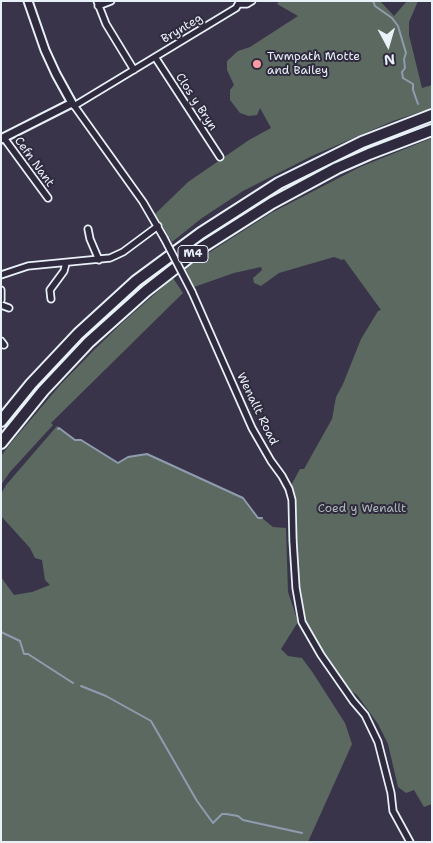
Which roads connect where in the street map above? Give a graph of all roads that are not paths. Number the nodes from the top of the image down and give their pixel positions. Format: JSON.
{"nodes":[{"id":1,"x":28,"y":1,"type":"edge"},
{"id":2,"x":112,"y":1,"type":"edge"},
{"id":3,"x":252,"y":1,"type":"edge"},
{"id":4,"x":239,"y":2,"type":"edge"},
{"id":5,"x":97,"y":4,"type":"edge"},
{"id":6,"x":155,"y":57,"type":"junction"},
{"id":7,"x":134,"y":70,"type":"junction"},
{"id":8,"x":73,"y":104,"type":"junction"},
{"id":9,"x":432,"y":115,"type":"edge"},
{"id":10,"x":432,"y":130,"type":"edge"},
{"id":11,"x":3,"y":138,"type":"edge"},
{"id":12,"x":220,"y":158,"type":"dead end"},
{"id":13,"x":48,"y":198,"type":"dead end"},
{"id":14,"x":158,"y":226,"type":"junction"},
{"id":15,"x":88,"y":229,"type":"dead end"},
{"id":16,"x":98,"y":260,"type":"junction"},
{"id":17,"x":66,"y":263,"type":"junction"},
{"id":18,"x":1,"y":275,"type":"edge"},
{"id":19,"x":1,"y":290,"type":"edge"},
{"id":20,"x":1,"y":300,"type":"edge"},
{"id":21,"x":51,"y":300,"type":"dead end"},
{"id":22,"x":1,"y":305,"type":"edge"},
{"id":23,"x":9,"y":308,"type":"dead end"},
{"id":24,"x":1,"y":421,"type":"edge"},
{"id":25,"x":1,"y":443,"type":"edge"},
{"id":26,"x":410,"y":842,"type":"edge"}],
"edges":[{"from":1,"to":8,"type":"street","name":"Wenallt Road"},
{"from":2,"to":5,"type":"street"},
{"from":3,"to":4,"type":"street","name":"Brynteg"},
{"from":4,"to":6,"type":"street","name":"Brynteg"},
{"from":5,"to":7,"type":"street"},
{"from":6,"to":7,"type":"street","name":"Brynteg"},
{"from":6,"to":12,"type":"street","name":"Clos y Bryn"},
{"from":7,"to":8,"type":"street","name":"Brynteg"},
{"from":8,"to":11,"type":"street"},
{"from":8,"to":14,"type":"street","name":"Wenallt Road"},
{"from":9,"to":24,"type":"highway","number":"M4"},
{"from":10,"to":25,"type":"highway","number":"M4"},
{"from":11,"to":13,"type":"street","name":"Cefn Nant"},
{"from":14,"to":16,"type":"street"},
{"from":14,"to":26,"type":"street","name":"Wenallt Road","bridge":true},
{"from":15,"to":16,"type":"street"},
{"from":16,"to":17,"type":"street"},
{"from":17,"to":18,"type":"street"},
{"from":17,"to":21,"type":"street"},
{"from":19,"to":20,"type":"street"},
{"from":22,"to":23,"type":"street"}]}
